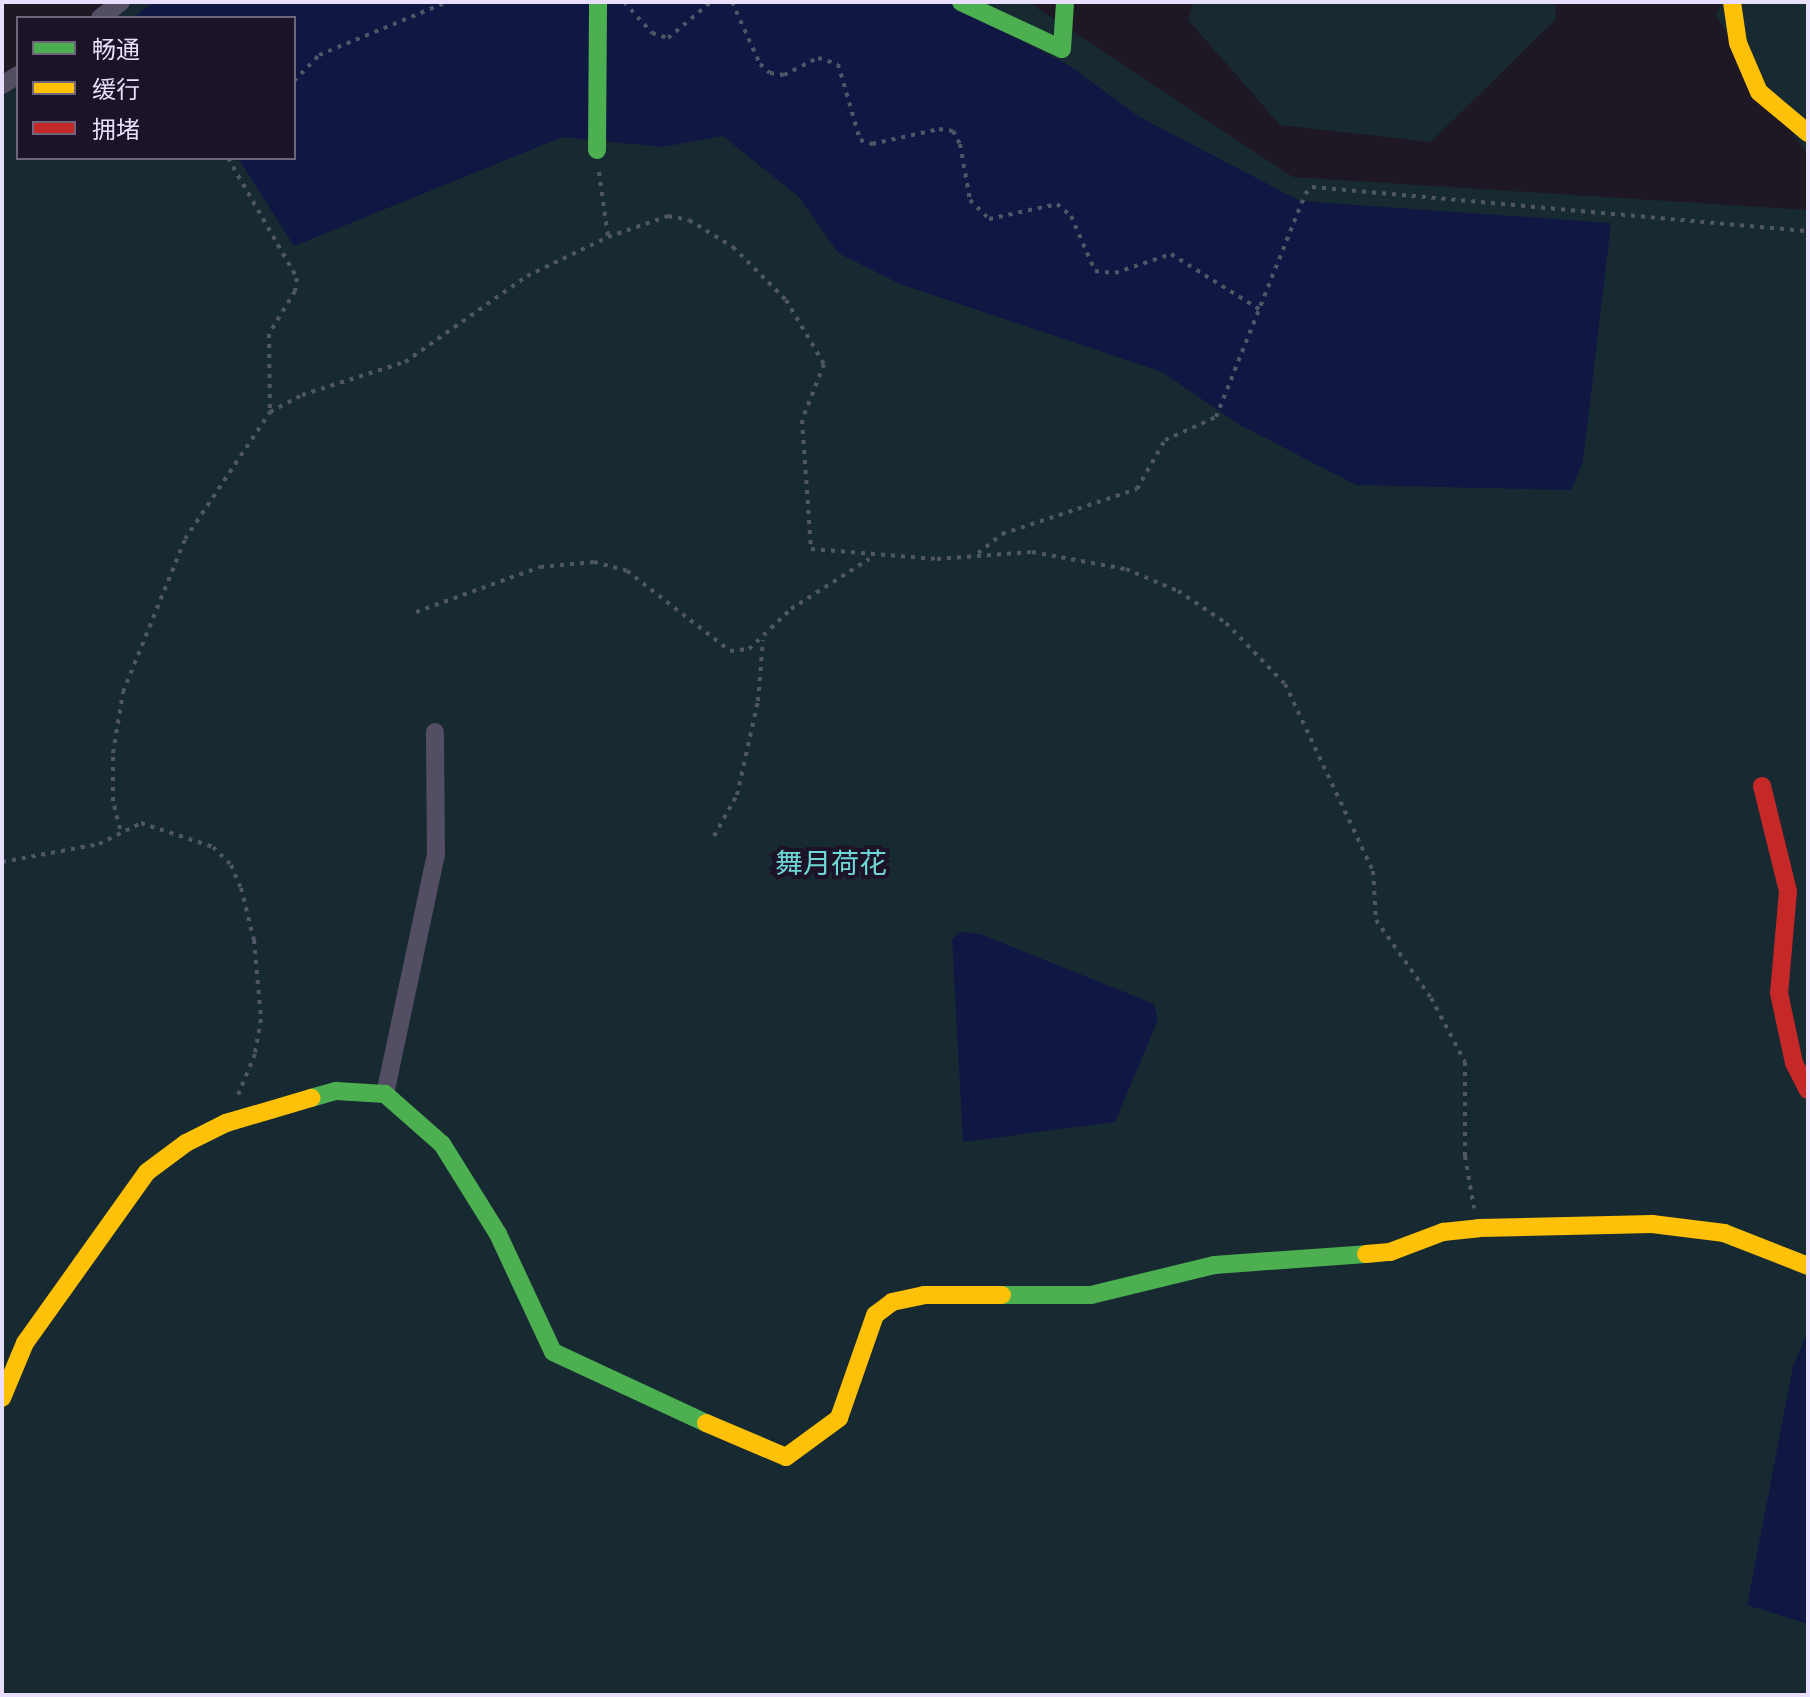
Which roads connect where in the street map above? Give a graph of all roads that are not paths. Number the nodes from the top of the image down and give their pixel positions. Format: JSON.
{"nodes":[{"id":1,"x":121,"y":2,"type":"edge"},
{"id":2,"x":598,"y":2,"type":"edge"},
{"id":3,"x":961,"y":2,"type":"edge"},
{"id":4,"x":1065,"y":2,"type":"edge"},
{"id":5,"x":1732,"y":2,"type":"edge"},
{"id":6,"x":103,"y":16,"type":"edge"},
{"id":7,"x":1808,"y":133,"type":"edge"},
{"id":8,"x":597,"y":150,"type":"road end"},
{"id":9,"x":435,"y":732,"type":"dead end"},
{"id":10,"x":1762,"y":786,"type":"dead end"},
{"id":11,"x":1808,"y":1090,"type":"edge"},
{"id":12,"x":385,"y":1094,"type":"junction"},
{"id":13,"x":1808,"y":1266,"type":"edge"},
{"id":14,"x":2,"y":1398,"type":"edge"}],
"edges":[{"from":1,"to":6,"type":"street"},
{"from":2,"to":8,"type":"street"},
{"from":3,"to":4,"type":"street"},
{"from":5,"to":7,"type":"street"},
{"from":9,"to":12,"type":"street"},
{"from":10,"to":11,"type":"street"},
{"from":12,"to":13,"type":"street"},
{"from":12,"to":14,"type":"street"}]}
